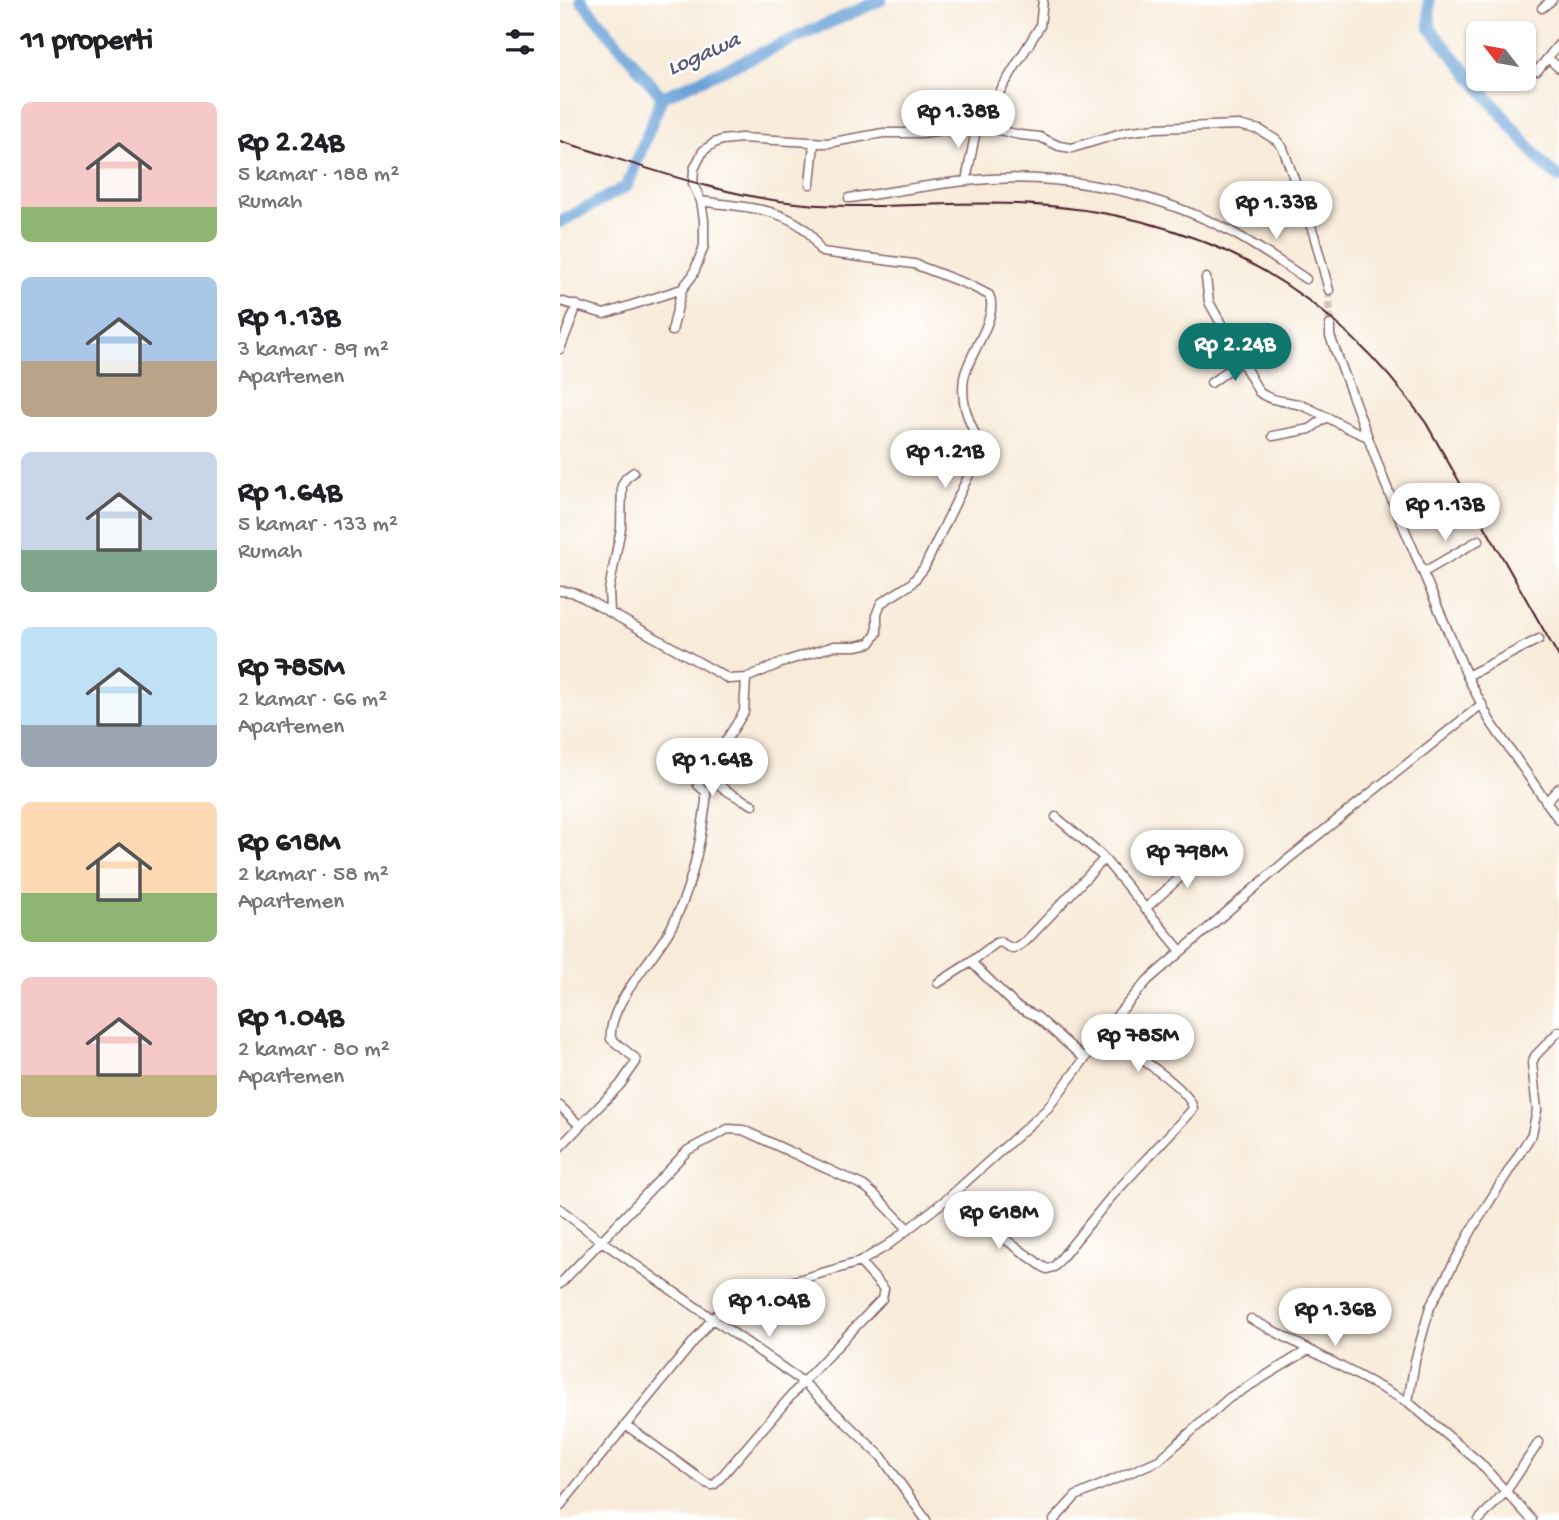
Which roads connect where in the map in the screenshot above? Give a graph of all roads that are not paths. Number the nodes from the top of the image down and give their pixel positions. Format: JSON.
{"nodes":[{"id":1,"x":1043,"y":0,"type":"edge"},
{"id":2,"x":1552,"y":0,"type":"edge"},
{"id":3,"x":1542,"y":8,"type":"dead end"},
{"id":4,"x":1559,"y":44,"type":"edge"},
{"id":5,"x":1548,"y":58,"type":"junction"},
{"id":6,"x":1559,"y":68,"type":"edge"},
{"id":7,"x":1537,"y":71,"type":"dead end"},
{"id":8,"x":981,"y":125,"type":"junction"},
{"id":9,"x":814,"y":143,"type":"junction"},
{"id":10,"x":966,"y":181,"type":"junction"},
{"id":11,"x":810,"y":184,"type":"dead end"},
{"id":12,"x":849,"y":198,"type":"dead end"},
{"id":13,"x":701,"y":201,"type":"junction"},
{"id":14,"x":1206,"y":278,"type":"dead end"},
{"id":15,"x":1306,"y":278,"type":"dead end"},
{"id":16,"x":682,"y":289,"type":"junction"},
{"id":17,"x":1329,"y":290,"type":"tunnel mouth"},
{"id":18,"x":560,"y":301,"type":"edge"},
{"id":19,"x":575,"y":310,"type":"junction"},
{"id":20,"x":1329,"y":325,"type":"tunnel mouth"},
{"id":21,"x":672,"y":331,"type":"dead end"},
{"id":22,"x":560,"y":349,"type":"edge"},
{"id":23,"x":1241,"y":361,"type":"junction"},
{"id":24,"x":1211,"y":383,"type":"dead end"},
{"id":25,"x":1328,"y":417,"type":"junction"},
{"id":26,"x":1273,"y":436,"type":"dead end"},
{"id":27,"x":1366,"y":436,"type":"junction"},
{"id":28,"x":634,"y":472,"type":"dead end"},
{"id":29,"x":1479,"y":540,"type":"dead end"},
{"id":30,"x":1424,"y":572,"type":"junction"},
{"id":31,"x":560,"y":591,"type":"edge"},
{"id":32,"x":610,"y":612,"type":"junction"},
{"id":33,"x":1539,"y":639,"type":"dead end"},
{"id":34,"x":1467,"y":676,"type":"junction"},
{"id":35,"x":746,"y":678,"type":"junction"},
{"id":36,"x":1482,"y":704,"type":"junction"},
{"id":37,"x":711,"y":764,"type":"junction"},
{"id":38,"x":1559,"y":788,"type":"edge"},
{"id":39,"x":1546,"y":802,"type":"junction"},
{"id":40,"x":753,"y":805,"type":"dead end"},
{"id":41,"x":1056,"y":817,"type":"dead end"},
{"id":42,"x":1559,"y":820,"type":"edge"},
{"id":43,"x":1212,"y":853,"type":"dead end"},
{"id":44,"x":1104,"y":859,"type":"junction"},
{"id":45,"x":1146,"y":909,"type":"junction"},
{"id":46,"x":1181,"y":951,"type":"junction"},
{"id":47,"x":971,"y":962,"type":"junction"},
{"id":48,"x":938,"y":983,"type":"dead end"},
{"id":49,"x":1559,"y":1031,"type":"edge"},
{"id":50,"x":1103,"y":1034,"type":"junction"},
{"id":51,"x":1085,"y":1059,"type":"junction"},
{"id":52,"x":560,"y":1106,"type":"edge"},
{"id":53,"x":580,"y":1126,"type":"junction"},
{"id":54,"x":560,"y":1147,"type":"edge"},
{"id":55,"x":948,"y":1198,"type":"junction"},
{"id":56,"x":560,"y":1209,"type":"edge"},
{"id":57,"x":908,"y":1229,"type":"junction"},
{"id":58,"x":600,"y":1240,"type":"junction"},
{"id":59,"x":860,"y":1262,"type":"junction"},
{"id":60,"x":560,"y":1284,"type":"edge"},
{"id":61,"x":712,"y":1319,"type":"junction"},
{"id":62,"x":1251,"y":1319,"type":"dead end"},
{"id":63,"x":1308,"y":1350,"type":"junction"},
{"id":64,"x":803,"y":1382,"type":"junction"},
{"id":65,"x":1408,"y":1402,"type":"junction"},
{"id":66,"x":626,"y":1425,"type":"junction"},
{"id":67,"x":1539,"y":1443,"type":"dead end"},
{"id":68,"x":1507,"y":1490,"type":"junction"},
{"id":69,"x":560,"y":1506,"type":"edge"},
{"id":70,"x":926,"y":1520,"type":"edge"},
{"id":71,"x":1054,"y":1520,"type":"edge"},
{"id":72,"x":1479,"y":1520,"type":"edge"},
{"id":73,"x":1532,"y":1520,"type":"edge"}],
"edges":[{"from":1,"to":8,"type":"street"},
{"from":2,"to":3,"type":"street"},
{"from":4,"to":5,"type":"street"},
{"from":5,"to":6,"type":"street"},
{"from":5,"to":7,"type":"street"},
{"from":8,"to":9,"type":"street"},
{"from":8,"to":10,"type":"street"},
{"from":8,"to":17,"type":"street"},
{"from":9,"to":11,"type":"street"},
{"from":9,"to":13,"type":"street"},
{"from":10,"to":12,"type":"street"},
{"from":10,"to":15,"type":"street"},
{"from":13,"to":16,"type":"street"},
{"from":13,"to":35,"type":"street"},
{"from":14,"to":23,"type":"street"},
{"from":16,"to":19,"type":"street"},
{"from":16,"to":21,"type":"street"},
{"from":18,"to":19,"type":"street"},
{"from":19,"to":22,"type":"street"},
{"from":20,"to":27,"type":"street"},
{"from":23,"to":24,"type":"street"},
{"from":23,"to":25,"type":"street"},
{"from":25,"to":26,"type":"street"},
{"from":25,"to":27,"type":"street"},
{"from":27,"to":30,"type":"street"},
{"from":28,"to":32,"type":"street"},
{"from":29,"to":30,"type":"street"},
{"from":30,"to":34,"type":"street"},
{"from":31,"to":32,"type":"street"},
{"from":32,"to":35,"type":"street"},
{"from":33,"to":34,"type":"street"},
{"from":34,"to":36,"type":"street"},
{"from":35,"to":37,"type":"street"},
{"from":36,"to":39,"type":"street"},
{"from":36,"to":46,"type":"street"},
{"from":37,"to":40,"type":"street"},
{"from":37,"to":53,"type":"street"},
{"from":38,"to":39,"type":"street"},
{"from":39,"to":42,"type":"street"},
{"from":41,"to":44,"type":"street"},
{"from":43,"to":45,"type":"street"},
{"from":44,"to":45,"type":"street"},
{"from":44,"to":47,"type":"street"},
{"from":45,"to":46,"type":"street"},
{"from":46,"to":50,"type":"street"},
{"from":47,"to":48,"type":"street"},
{"from":47,"to":51,"type":"street"},
{"from":49,"to":65,"type":"street"},
{"from":50,"to":51,"type":"street"},
{"from":50,"to":55,"type":"street"},
{"from":51,"to":55,"type":"street"},
{"from":52,"to":53,"type":"street"},
{"from":53,"to":54,"type":"street"},
{"from":55,"to":57,"type":"street"},
{"from":56,"to":58,"type":"street"},
{"from":57,"to":58,"type":"street"},
{"from":57,"to":59,"type":"street"},
{"from":58,"to":60,"type":"street"},
{"from":58,"to":61,"type":"street"},
{"from":59,"to":61,"type":"street"},
{"from":59,"to":64,"type":"street"},
{"from":61,"to":64,"type":"street"},
{"from":61,"to":66,"type":"street"},
{"from":62,"to":63,"type":"street"},
{"from":63,"to":65,"type":"street"},
{"from":63,"to":71,"type":"street"},
{"from":64,"to":66,"type":"street"},
{"from":64,"to":70,"type":"street"},
{"from":65,"to":68,"type":"street"},
{"from":66,"to":69,"type":"street"},
{"from":67,"to":68,"type":"street"},
{"from":68,"to":72,"type":"street"},
{"from":68,"to":73,"type":"street"}]}
